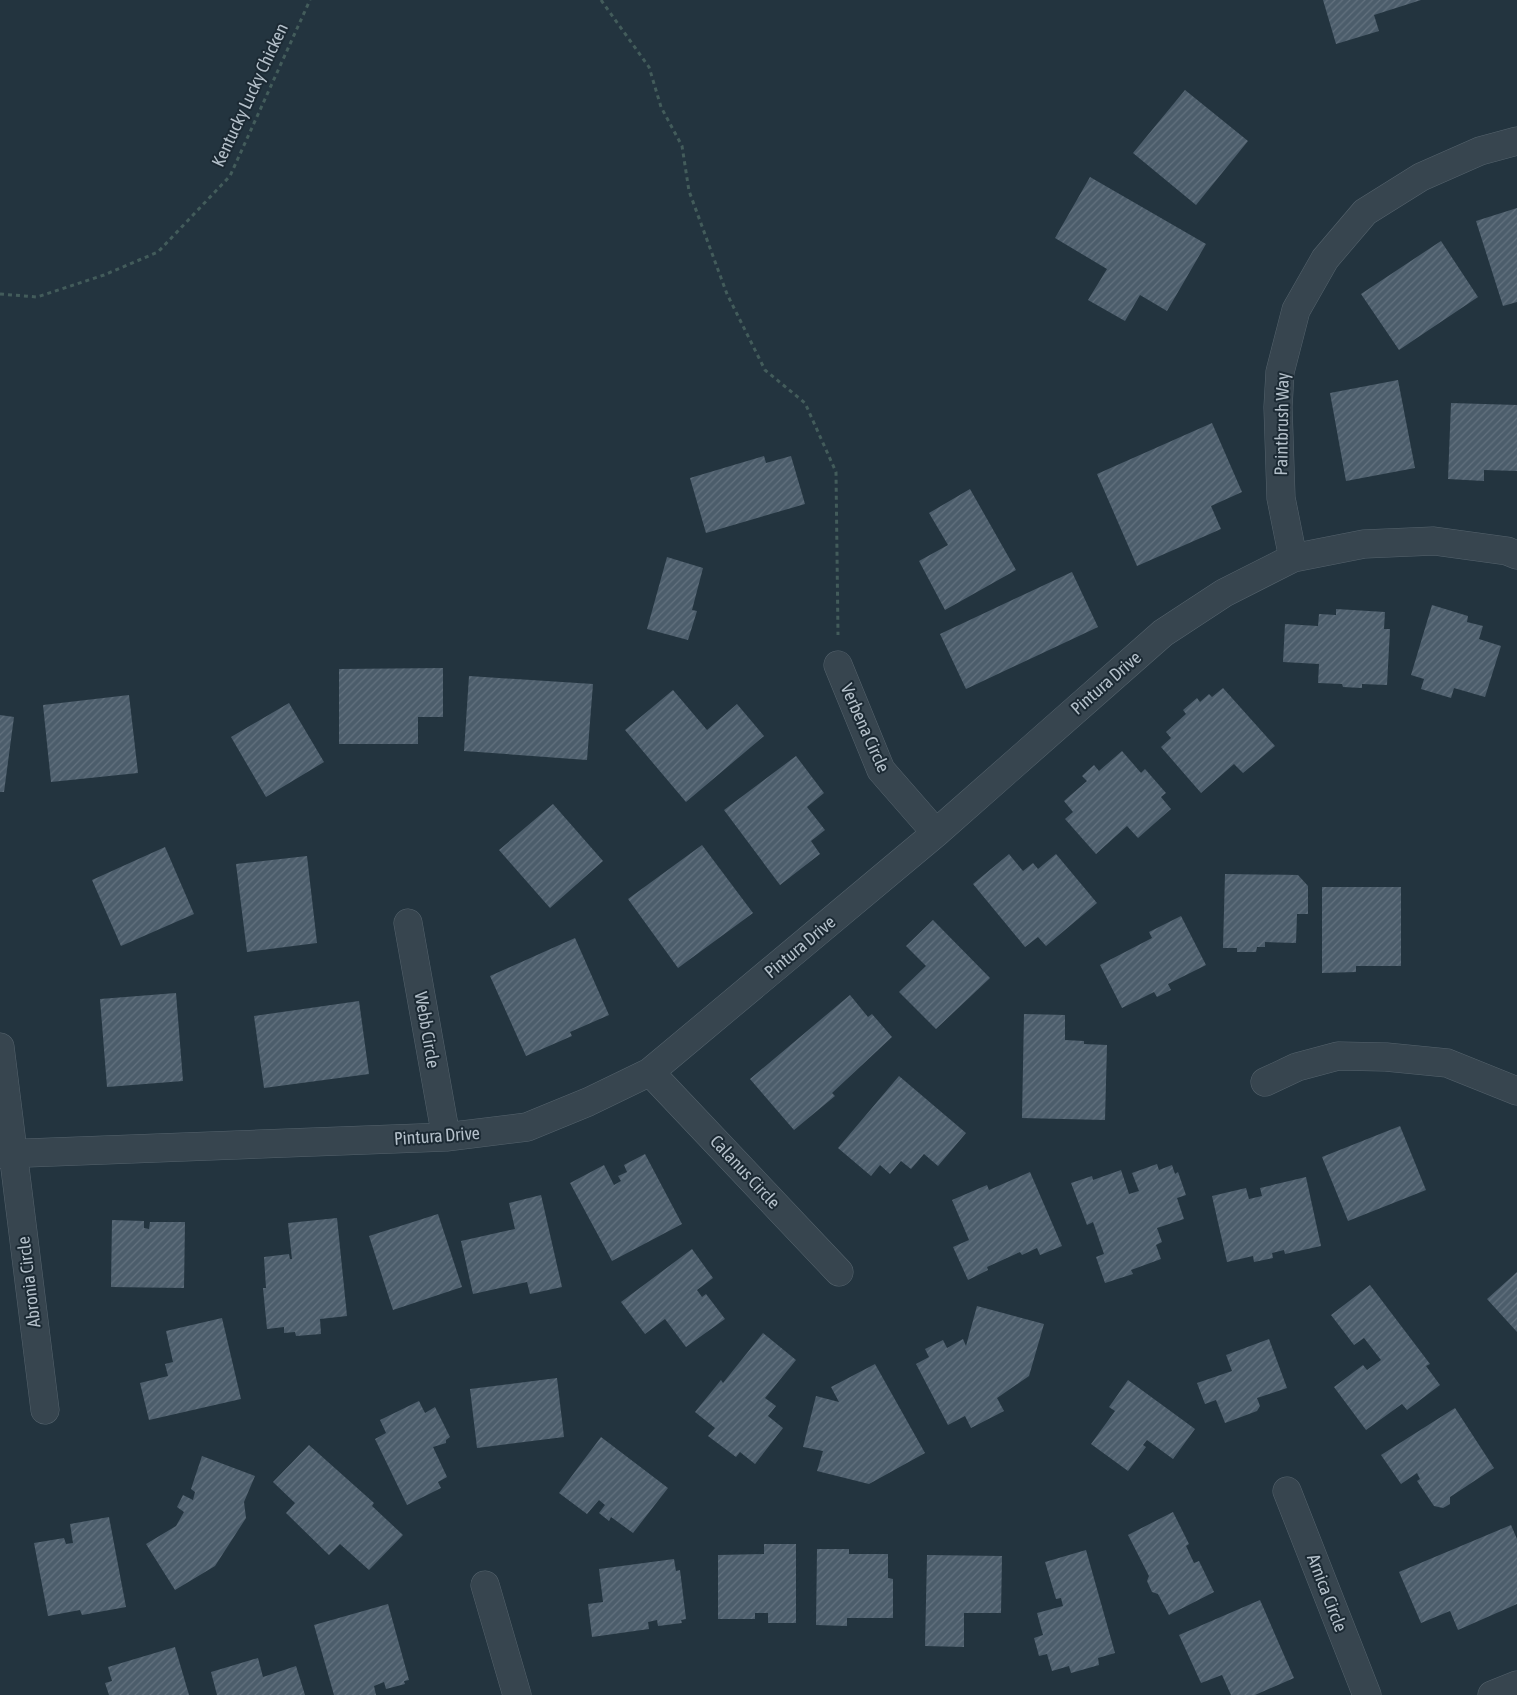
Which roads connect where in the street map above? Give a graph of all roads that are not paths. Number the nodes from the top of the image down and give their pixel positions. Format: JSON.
{"nodes":[{"id":1,"x":1517,"y":141,"type":"edge"},
{"id":2,"x":1517,"y":555,"type":"edge"},
{"id":3,"x":1294,"y":558,"type":"junction"},
{"id":4,"x":838,"y":665,"type":"road end"},
{"id":5,"x":936,"y":833,"type":"junction"},
{"id":6,"x":408,"y":923,"type":"dead end"},
{"id":7,"x":0,"y":1048,"type":"edge"},
{"id":8,"x":650,"y":1072,"type":"junction"},
{"id":9,"x":1265,"y":1082,"type":"dead end"},
{"id":10,"x":1517,"y":1091,"type":"edge"},
{"id":11,"x":446,"y":1137,"type":"junction"},
{"id":12,"x":7,"y":1154,"type":"edge"},
{"id":13,"x":839,"y":1272,"type":"dead end"},
{"id":14,"x":45,"y":1410,"type":"dead end"},
{"id":15,"x":1287,"y":1491,"type":"dead end"},
{"id":16,"x":485,"y":1585,"type":"dead end"},
{"id":17,"x":1517,"y":1685,"type":"edge"},
{"id":18,"x":517,"y":1695,"type":"edge"},
{"id":19,"x":1366,"y":1695,"type":"edge"},
{"id":20,"x":1492,"y":1695,"type":"edge"}],
"edges":[{"from":1,"to":3,"type":"street","name":"Paintbrush Way"},
{"from":2,"to":3,"type":"street","name":"Pintura Drive"},
{"from":3,"to":5,"type":"street","name":"Pintura Drive"},
{"from":4,"to":5,"type":"street","name":"Verbena Circle"},
{"from":5,"to":8,"type":"street","name":"Pintura Drive"},
{"from":6,"to":11,"type":"street","name":"Webb Circle"},
{"from":7,"to":12,"type":"street","name":"Abronia Circle"},
{"from":8,"to":11,"type":"street","name":"Pintura Drive"},
{"from":8,"to":13,"type":"street","name":"Calanus Circle"},
{"from":9,"to":10,"type":"street"},
{"from":11,"to":12,"type":"street","name":"Pintura Drive"},
{"from":12,"to":14,"type":"street","name":"Abronia Circle"},
{"from":15,"to":19,"type":"street","name":"Arnica Circle"},
{"from":16,"to":18,"type":"street"},
{"from":17,"to":20,"type":"street"}]}
